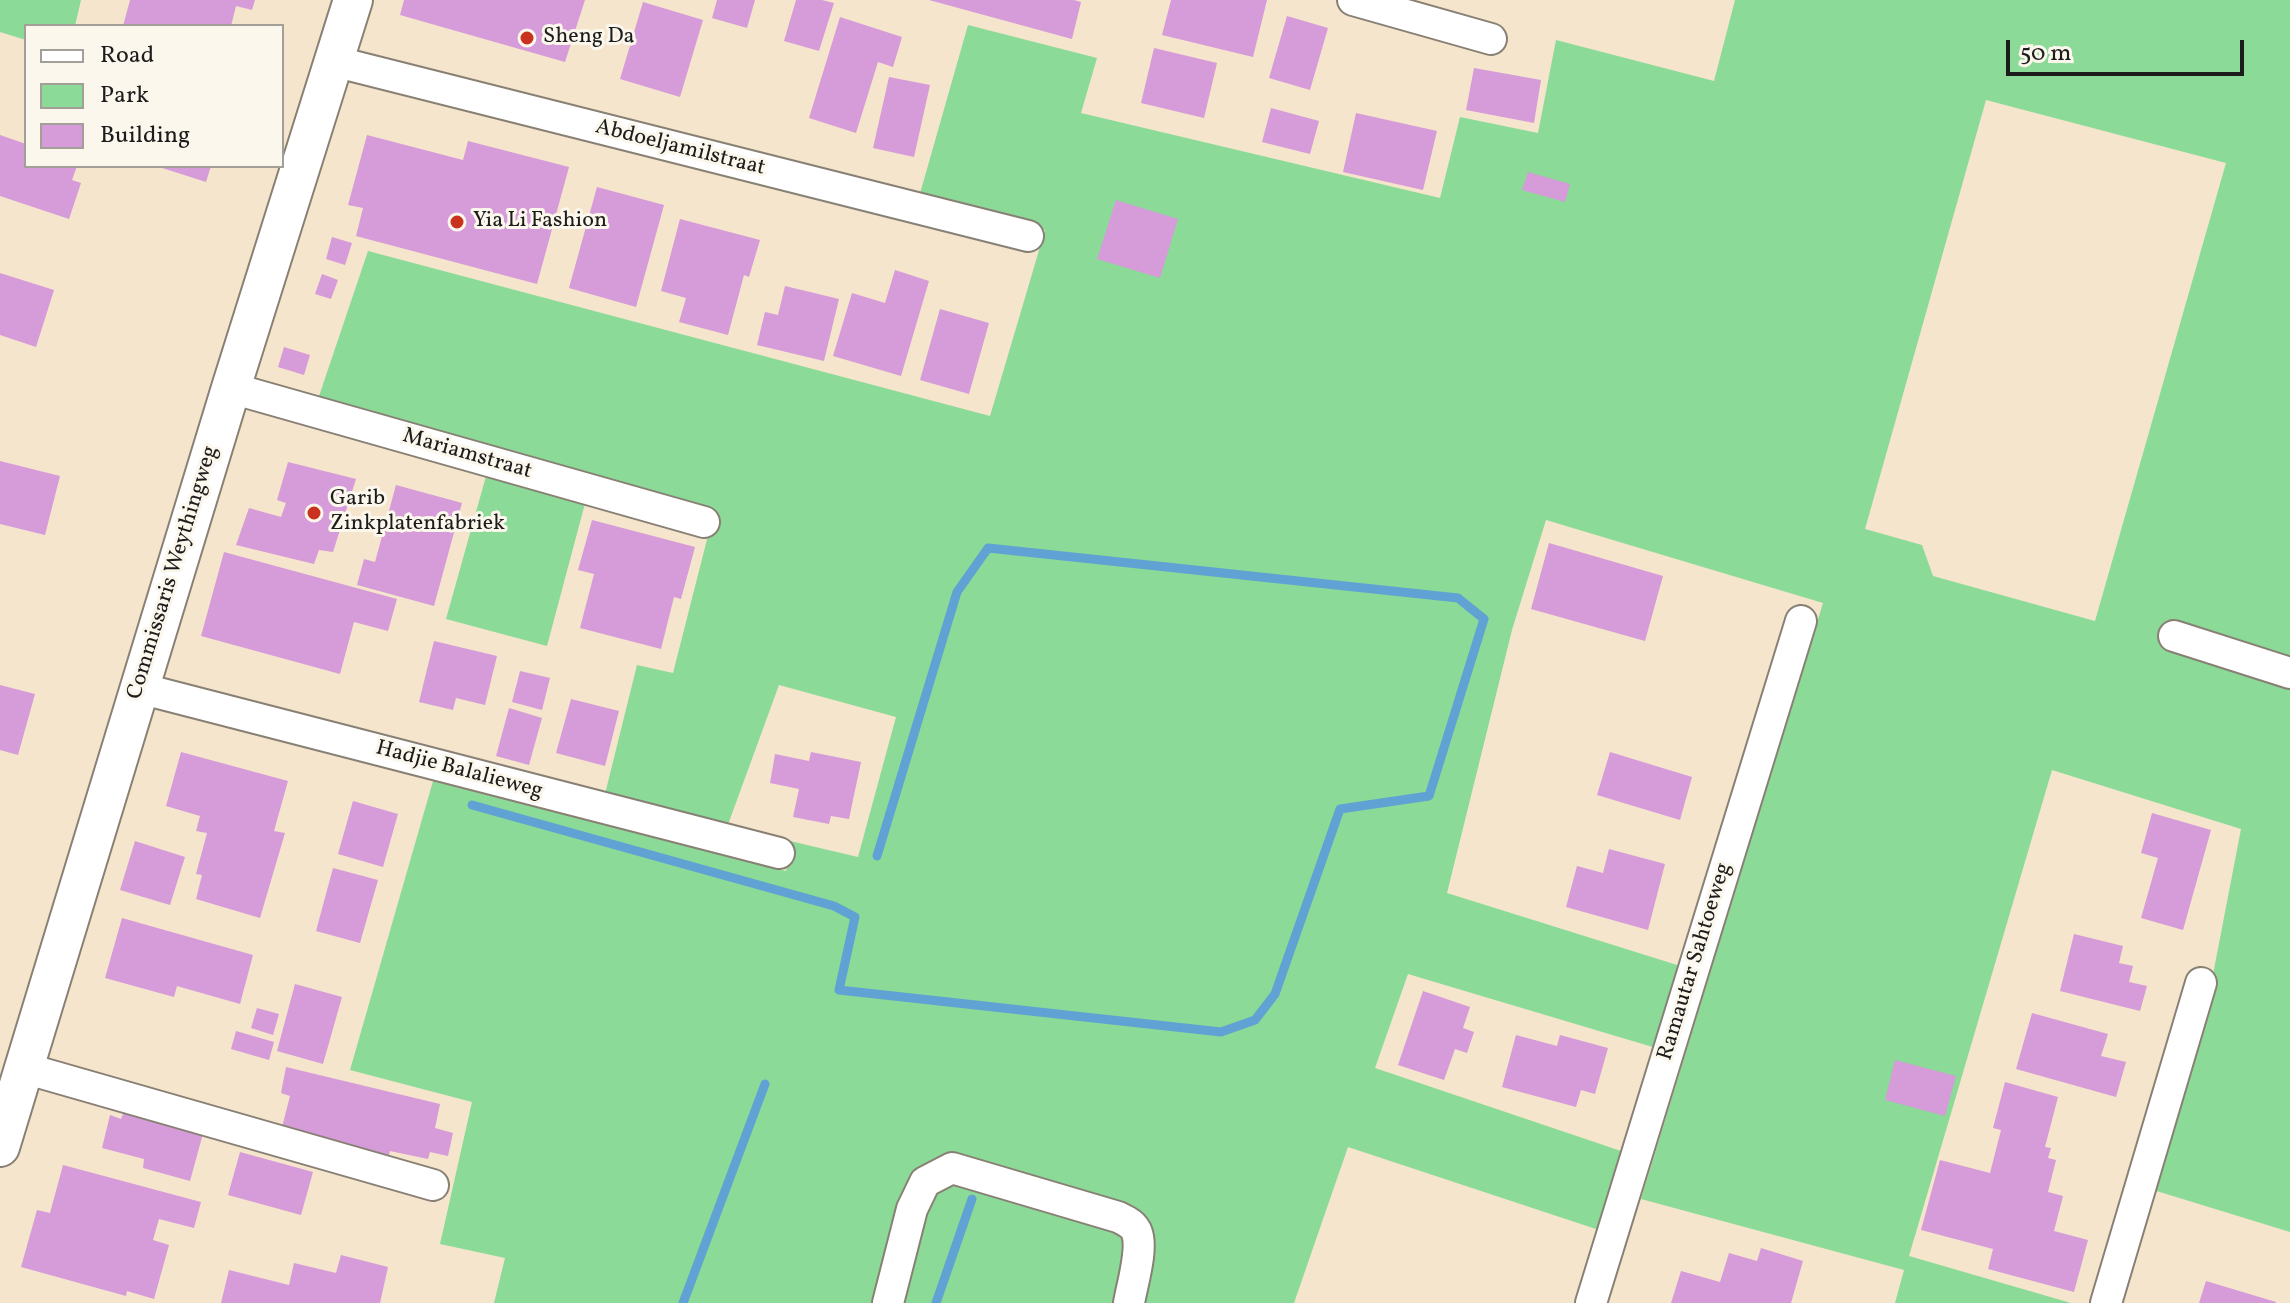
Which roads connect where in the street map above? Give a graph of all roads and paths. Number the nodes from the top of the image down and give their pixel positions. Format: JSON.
{"nodes":[{"id":1,"x":353,"y":0,"type":"edge"},
{"id":2,"x":1353,"y":0,"type":"edge"},
{"id":3,"x":1491,"y":39,"type":"dead end"},
{"id":4,"x":333,"y":61,"type":"junction"},
{"id":5,"x":1028,"y":236,"type":"dead end"},
{"id":6,"x":231,"y":388,"type":"junction"},
{"id":7,"x":704,"y":522,"type":"dead end"},
{"id":8,"x":1801,"y":621,"type":"dead end"},
{"id":9,"x":2174,"y":636,"type":"dead end"},
{"id":10,"x":2290,"y":673,"type":"edge"},
{"id":11,"x":139,"y":688,"type":"junction"},
{"id":12,"x":779,"y":853,"type":"dead end"},
{"id":13,"x":2201,"y":983,"type":"dead end"},
{"id":14,"x":24,"y":1068,"type":"junction"},
{"id":15,"x":0,"y":1147,"type":"edge"},
{"id":16,"x":433,"y":1185,"type":"dead end"},
{"id":17,"x":888,"y":1303,"type":"edge"},
{"id":18,"x":1129,"y":1303,"type":"edge"},
{"id":19,"x":1591,"y":1303,"type":"edge"},
{"id":20,"x":2106,"y":1303,"type":"edge"}],
"edges":[{"from":1,"to":4,"type":"main road","name":"Commissaris Weythingweg"},
{"from":2,"to":3,"type":"street"},
{"from":4,"to":5,"type":"street","name":"Abdoeljamilstraat"},
{"from":4,"to":6,"type":"main road","name":"Commissaris Weythingweg"},
{"from":6,"to":7,"type":"street","name":"Mariamstraat"},
{"from":6,"to":11,"type":"main road","name":"Commissaris Weythingweg"},
{"from":8,"to":19,"type":"street","name":"Ramautar Sahtoeweg"},
{"from":9,"to":10,"type":"street"},
{"from":11,"to":12,"type":"street","name":"Hadjie Balalieweg"},
{"from":11,"to":14,"type":"main road","name":"Commissaris Weythingweg"},
{"from":13,"to":20,"type":"street"},
{"from":14,"to":15,"type":"main road","name":"Commissaris Weythingweg"},
{"from":14,"to":16,"type":"street"},
{"from":17,"to":18,"type":"street"}]}
